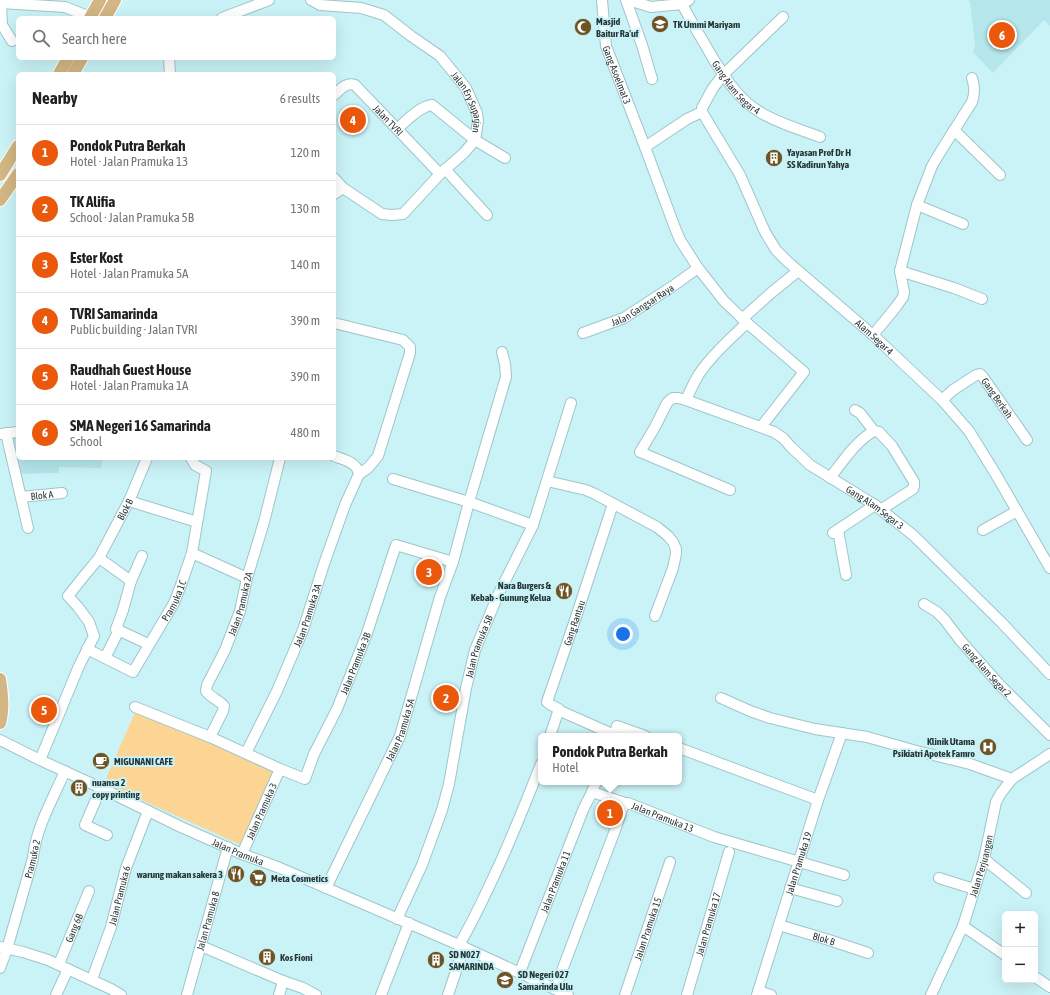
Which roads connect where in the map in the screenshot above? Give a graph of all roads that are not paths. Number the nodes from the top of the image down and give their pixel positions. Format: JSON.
{"nodes":[{"id":1,"x":100,"y":0,"type":"edge"},
{"id":2,"x":115,"y":0,"type":"edge"},
{"id":3,"x":269,"y":0,"type":"edge"},
{"id":4,"x":311,"y":0,"type":"edge"},
{"id":5,"x":602,"y":0,"type":"edge"},
{"id":6,"x":627,"y":0,"type":"edge"},
{"id":7,"x":686,"y":2,"type":"edge"},
{"id":8,"x":0,"y":3,"type":"edge"},
{"id":9,"x":85,"y":16,"type":"edge"},
{"id":10,"x":91,"y":16,"type":"edge"},
{"id":11,"x":106,"y":16,"type":"edge"},
{"id":12,"x":227,"y":16,"type":"edge"},
{"id":13,"x":783,"y":17,"type":"dead end"},
{"id":14,"x":12,"y":41,"type":"dead end"},
{"id":15,"x":67,"y":60,"type":"edge"},
{"id":16,"x":81,"y":60,"type":"edge"},
{"id":17,"x":169,"y":60,"type":"edge"},
{"id":18,"x":60,"y":72,"type":"edge"},
{"id":19,"x":75,"y":72,"type":"edge"},
{"id":20,"x":170,"y":72,"type":"edge"},
{"id":21,"x":723,"y":75,"type":"junction"},
{"id":22,"x":972,"y":78,"type":"dead end"},
{"id":23,"x":652,"y":79,"type":"dead end"},
{"id":24,"x":336,"y":93,"type":"edge"},
{"id":25,"x":702,"y":110,"type":"junction"},
{"id":26,"x":397,"y":129,"type":"junction"},
{"id":27,"x":954,"y":130,"type":"junction"},
{"id":28,"x":820,"y":137,"type":"dead end"},
{"id":29,"x":475,"y":140,"type":"junction"},
{"id":30,"x":645,"y":147,"type":"junction"},
{"id":31,"x":16,"y":149,"type":"edge"},
{"id":32,"x":504,"y":158,"type":"dead end"},
{"id":33,"x":443,"y":172,"type":"junction"},
{"id":34,"x":1000,"y":175,"type":"dead end"},
{"id":35,"x":0,"y":176,"type":"edge"},
{"id":36,"x":16,"y":177,"type":"edge"},
{"id":37,"x":336,"y":180,"type":"edge"},
{"id":38,"x":342,"y":188,"type":"junction"},
{"id":39,"x":336,"y":192,"type":"edge"},
{"id":40,"x":0,"y":200,"type":"edge"},
{"id":41,"x":917,"y":205,"type":"junction"},
{"id":42,"x":487,"y":215,"type":"dead end"},
{"id":43,"x":963,"y":224,"type":"dead end"},
{"id":44,"x":698,"y":268,"type":"junction"},
{"id":45,"x":798,"y":271,"type":"junction"},
{"id":46,"x":900,"y":271,"type":"junction"},
{"id":47,"x":982,"y":299,"type":"dead end"},
{"id":48,"x":744,"y":321,"type":"junction"},
{"id":49,"x":336,"y":323,"type":"edge"},
{"id":50,"x":583,"y":333,"type":"dead end"},
{"id":51,"x":873,"y":335,"type":"junction"},
{"id":52,"x":502,"y":352,"type":"dead end"},
{"id":53,"x":686,"y":400,"type":"junction"},
{"id":54,"x":942,"y":400,"type":"junction"},
{"id":55,"x":571,"y":403,"type":"dead end"},
{"id":56,"x":855,"y":410,"type":"dead end"},
{"id":57,"x":761,"y":427,"type":"junction"},
{"id":58,"x":874,"y":431,"type":"junction"},
{"id":59,"x":16,"y":432,"type":"edge"},
{"id":60,"x":3,"y":433,"type":"edge"},
{"id":61,"x":1027,"y":440,"type":"dead end"},
{"id":62,"x":336,"y":457,"type":"edge"},
{"id":63,"x":146,"y":460,"type":"edge"},
{"id":64,"x":192,"y":460,"type":"edge"},
{"id":65,"x":280,"y":460,"type":"edge"},
{"id":66,"x":359,"y":474,"type":"junction"},
{"id":67,"x":830,"y":478,"type":"junction"},
{"id":68,"x":393,"y":479,"type":"dead end"},
{"id":69,"x":547,"y":481,"type":"junction"},
{"id":70,"x":730,"y":490,"type":"dead end"},
{"id":71,"x":62,"y":493,"type":"dead end"},
{"id":72,"x":21,"y":497,"type":"junction"},
{"id":73,"x":129,"y":501,"type":"junction"},
{"id":74,"x":469,"y":502,"type":"junction"},
{"id":75,"x":613,"y":504,"type":"junction"},
{"id":76,"x":878,"y":507,"type":"junction"},
{"id":77,"x":1017,"y":511,"type":"junction"},
{"id":78,"x":197,"y":522,"type":"junction"},
{"id":79,"x":533,"y":525,"type":"junction"},
{"id":80,"x":28,"y":528,"type":"dead end"},
{"id":81,"x":984,"y":530,"type":"dead end"},
{"id":82,"x":192,"y":552,"type":"junction"},
{"id":83,"x":142,"y":556,"type":"dead end"},
{"id":84,"x":99,"y":558,"type":"junction"},
{"id":85,"x":453,"y":562,"type":"junction"},
{"id":86,"x":1050,"y":568,"type":"edge"},
{"id":87,"x":846,"y":575,"type":"dead end"},
{"id":88,"x":247,"y":578,"type":"junction"},
{"id":89,"x":131,"y":581,"type":"junction"},
{"id":90,"x":924,"y":604,"type":"dead end"},
{"id":91,"x":655,"y":616,"type":"dead end"},
{"id":92,"x":118,"y":630,"type":"junction"},
{"id":93,"x":148,"y":644,"type":"junction"},
{"id":94,"x":87,"y":649,"type":"junction"},
{"id":95,"x":105,"y":658,"type":"junction"},
{"id":96,"x":1050,"y":674,"type":"edge"},
{"id":97,"x":0,"y":679,"type":"edge"},
{"id":98,"x":721,"y":698,"type":"dead end"},
{"id":99,"x":135,"y":707,"type":"dead end"},
{"id":100,"x":558,"y":710,"type":"junction"},
{"id":101,"x":0,"y":723,"type":"edge"},
{"id":102,"x":551,"y":733,"type":"edge"},
{"id":103,"x":611,"y":733,"type":"edge"},
{"id":104,"x":614,"y":733,"type":"edge"},
{"id":105,"x":637,"y":733,"type":"edge"},
{"id":106,"x":842,"y":734,"type":"junction"},
{"id":107,"x":1050,"y":735,"type":"edge"},
{"id":108,"x":210,"y":737,"type":"junction"},
{"id":109,"x":0,"y":740,"type":"edge"},
{"id":110,"x":682,"y":749,"type":"edge"},
{"id":111,"x":246,"y":753,"type":"junction"},
{"id":112,"x":1050,"y":754,"type":"edge"},
{"id":113,"x":40,"y":760,"type":"junction"},
{"id":114,"x":280,"y":769,"type":"junction"},
{"id":115,"x":65,"y":771,"type":"junction"},
{"id":116,"x":538,"y":772,"type":"edge"},
{"id":117,"x":1012,"y":779,"type":"junction"},
{"id":118,"x":594,"y":787,"type":"edge"},
{"id":119,"x":101,"y":788,"type":"junction"},
{"id":120,"x":818,"y":800,"type":"junction"},
{"id":121,"x":625,"y":803,"type":"junction"},
{"id":122,"x":148,"y":811,"type":"junction"},
{"id":123,"x":107,"y":835,"type":"dead end"},
{"id":124,"x":228,"y":847,"type":"junction"},
{"id":125,"x":729,"y":852,"type":"dead end"},
{"id":126,"x":242,"y":854,"type":"junction"},
{"id":127,"x":984,"y":859,"type":"junction"},
{"id":128,"x":670,"y":862,"type":"dead end"},
{"id":129,"x":798,"y":862,"type":"junction"},
{"id":130,"x":844,"y":875,"type":"dead end"},
{"id":131,"x":939,"y":878,"type":"dead end"},
{"id":132,"x":326,"y":888,"type":"junction"},
{"id":133,"x":790,"y":888,"type":"junction"},
{"id":134,"x":974,"y":889,"type":"junction"},
{"id":135,"x":89,"y":891,"type":"dead end"},
{"id":136,"x":1026,"y":893,"type":"dead end"},
{"id":137,"x":837,"y":901,"type":"dead end"},
{"id":138,"x":398,"y":919,"type":"junction"},
{"id":139,"x":409,"y":924,"type":"junction"},
{"id":140,"x":779,"y":925,"type":"junction"},
{"id":141,"x":963,"y":926,"type":"junction"},
{"id":142,"x":201,"y":946,"type":"junction"},
{"id":143,"x":462,"y":946,"type":"junction"},
{"id":144,"x":4,"y":948,"type":"edge"},
{"id":145,"x":868,"y":953,"type":"dead end"},
{"id":146,"x":1002,"y":954,"type":"edge"},
{"id":147,"x":64,"y":967,"type":"junction"},
{"id":148,"x":0,"y":968,"type":"edge"},
{"id":149,"x":520,"y":972,"type":"junction"},
{"id":150,"x":92,"y":979,"type":"junction"},
{"id":151,"x":1038,"y":979,"type":"edge"},
{"id":152,"x":283,"y":981,"type":"junction"},
{"id":153,"x":1050,"y":987,"type":"edge"},
{"id":154,"x":555,"y":989,"type":"junction"},
{"id":155,"x":758,"y":993,"type":"edge"},
{"id":156,"x":56,"y":995,"type":"edge"},
{"id":157,"x":121,"y":995,"type":"edge"},
{"id":158,"x":187,"y":995,"type":"edge"},
{"id":159,"x":278,"y":995,"type":"edge"},
{"id":160,"x":316,"y":995,"type":"edge"},
{"id":161,"x":381,"y":995,"type":"edge"},
{"id":162,"x":448,"y":995,"type":"edge"},
{"id":163,"x":568,"y":995,"type":"edge"},
{"id":164,"x":625,"y":995,"type":"edge"},
{"id":165,"x":687,"y":995,"type":"edge"},
{"id":166,"x":771,"y":995,"type":"edge"},
{"id":167,"x":932,"y":995,"type":"edge"}],
"edges":[{"from":1,"to":10,"type":"main road"},
{"from":2,"to":11,"type":"main road"},
{"from":3,"to":12,"type":"street"},
{"from":4,"to":29,"type":"street","name":"Jalan Ery Suparjan"},
{"from":5,"to":30,"type":"street","name":"Gang Asoelmat 3"},
{"from":6,"to":7,"type":"street"},
{"from":6,"to":23,"type":"street"},
{"from":7,"to":21,"type":"street","name":"Gang Alam Segar 4"},
{"from":8,"to":9,"type":"street"},
{"from":8,"to":14,"type":"street"},
{"from":13,"to":21,"type":"street"},
{"from":15,"to":18,"type":"main road"},
{"from":16,"to":19,"type":"main road"},
{"from":17,"to":20,"type":"street"},
{"from":21,"to":25,"type":"street"},
{"from":21,"to":28,"type":"street","name":"Gang Alam Segar 4"},
{"from":22,"to":27,"type":"street"},
{"from":24,"to":26,"type":"street","name":"Jalan TVRI"},
{"from":25,"to":30,"type":"street"},
{"from":25,"to":45,"type":"street","name":"Alam Segar 4"},
{"from":26,"to":29,"type":"street"},
{"from":26,"to":33,"type":"street","name":"Jalan TVRI"},
{"from":27,"to":34,"type":"street"},
{"from":27,"to":41,"type":"street"},
{"from":29,"to":32,"type":"street"},
{"from":29,"to":33,"type":"street","name":"Jalan Ery Suparjan"},
{"from":30,"to":44,"type":"street","name":"Gang Asoelmat 3"},
{"from":31,"to":35,"type":"main road"},
{"from":33,"to":38,"type":"street","name":"Jalan Ery Suparjan"},
{"from":33,"to":42,"type":"street","name":"Jalan TVRI"},
{"from":36,"to":40,"type":"main road"},
{"from":37,"to":38,"type":"street","name":"Jalan Ery Suparjan"},
{"from":38,"to":39,"type":"street"},
{"from":41,"to":43,"type":"street"},
{"from":41,"to":46,"type":"street"},
{"from":44,"to":48,"type":"street","name":"Gang Asoelmat 3"},
{"from":44,"to":50,"type":"street","name":"Jalan Gangsar Raya"},
{"from":45,"to":48,"type":"street"},
{"from":45,"to":51,"type":"street","name":"Alam Segar 4"},
{"from":46,"to":47,"type":"street"},
{"from":46,"to":51,"type":"street"},
{"from":48,"to":53,"type":"street"},
{"from":48,"to":57,"type":"street","name":"Gang Asoelmat 3"},
{"from":49,"to":66,"type":"street"},
{"from":51,"to":54,"type":"street","name":"Alam Segar 4"},
{"from":52,"to":74,"type":"street","name":"Jalan Pramuka 5A"},
{"from":53,"to":57,"type":"street","name":"Gang Alam Segar 3"},
{"from":53,"to":70,"type":"street","name":"Gang Alam Segar 3"},
{"from":54,"to":61,"type":"street","name":"Gang Berkah"},
{"from":54,"to":77,"type":"street","name":"Alam Segar 4"},
{"from":55,"to":69,"type":"street","name":"Jalan Pramuka 5B"},
{"from":56,"to":58,"type":"street"},
{"from":57,"to":67,"type":"street","name":"Gang Alam Segar 3"},
{"from":58,"to":67,"type":"street"},
{"from":58,"to":76,"type":"street"},
{"from":59,"to":60,"type":"street"},
{"from":60,"to":72,"type":"street","name":"Blok A"},
{"from":62,"to":66,"type":"street"},
{"from":63,"to":73,"type":"street","name":"Blok B"},
{"from":64,"to":78,"type":"street","name":"Pramuka 1C"},
{"from":65,"to":88,"type":"street","name":"Jalan Pramuka 2A"},
{"from":66,"to":111,"type":"street","name":"Jalan Pramuka 3A"},
{"from":67,"to":76,"type":"street","name":"Gang Alam Segar 3"},
{"from":68,"to":74,"type":"street"},
{"from":69,"to":75,"type":"street"},
{"from":69,"to":79,"type":"street","name":"Jalan Pramuka 5B"},
{"from":71,"to":72,"type":"street","name":"Blok A"},
{"from":72,"to":80,"type":"street","name":"Blok A"},
{"from":73,"to":78,"type":"street"},
{"from":73,"to":84,"type":"street","name":"Blok B"},
{"from":74,"to":79,"type":"street"},
{"from":74,"to":85,"type":"street","name":"Jalan Pramuka 5A"},
{"from":75,"to":91,"type":"street"},
{"from":75,"to":100,"type":"street","name":"Gang Rantau"},
{"from":76,"to":87,"type":"street"},
{"from":76,"to":96,"type":"street","name":"Gang Alam Segar 3"},
{"from":77,"to":81,"type":"street"},
{"from":77,"to":86,"type":"street","name":"Alam Segar 4"},
{"from":78,"to":82,"type":"street","name":"Pramuka 1C"},
{"from":79,"to":138,"type":"street","name":"Jalan Pramuka 5B"},
{"from":82,"to":88,"type":"street"},
{"from":82,"to":93,"type":"street","name":"Pramuka 1C"},
{"from":83,"to":89,"type":"street"},
{"from":84,"to":89,"type":"street"},
{"from":84,"to":94,"type":"street","name":"Blok B"},
{"from":85,"to":114,"type":"street","name":"Jalan Pramuka 3B"},
{"from":85,"to":132,"type":"street","name":"Jalan Pramuka 5A"},
{"from":88,"to":108,"type":"street","name":"Jalan Pramuka 2A"},
{"from":89,"to":92,"type":"street"},
{"from":90,"to":107,"type":"street","name":"Gang Alam Segar 2"},
{"from":92,"to":93,"type":"street"},
{"from":92,"to":95,"type":"street"},
{"from":93,"to":95,"type":"street","name":"Pramuka 1C"},
{"from":94,"to":95,"type":"street"},
{"from":94,"to":113,"type":"street"},
{"from":97,"to":101,"type":"main road"},
{"from":98,"to":106,"type":"street"},
{"from":99,"to":108,"type":"street"},
{"from":100,"to":102,"type":"street"},
{"from":100,"to":103,"type":"street"},
{"from":104,"to":105,"type":"street"},
{"from":106,"to":117,"type":"street"},
{"from":106,"to":120,"type":"street","name":"Jalan Pramuka 19"},
{"from":108,"to":111,"type":"street"},
{"from":109,"to":113,"type":"street","name":"Jalan Pramuka"},
{"from":110,"to":120,"type":"street"},
{"from":111,"to":114,"type":"street"},
{"from":112,"to":117,"type":"street","name":"Jalan Perjuangan"},
{"from":113,"to":115,"type":"street","name":"Jalan Pramuka"},
{"from":114,"to":126,"type":"street","name":"Jalan Pramuka 3"},
{"from":115,"to":119,"type":"street","name":"Jalan Pramuka"},
{"from":115,"to":144,"type":"street","name":"Pramuka 2"},
{"from":116,"to":143,"type":"street"},
{"from":117,"to":127,"type":"street","name":"Jalan Perjuangan"},
{"from":118,"to":121,"type":"street"},
{"from":118,"to":149,"type":"street","name":"Jalan Pramuka 11"},
{"from":119,"to":122,"type":"street","name":"Jalan Pramuka"},
{"from":119,"to":123,"type":"street"},
{"from":120,"to":129,"type":"street","name":"Jalan Pramuka 19"},
{"from":121,"to":129,"type":"street","name":"Jalan Pramuka 13"},
{"from":121,"to":154,"type":"street","name":"Jalan Pramuka 13"},
{"from":122,"to":124,"type":"street","name":"Jalan Pramuka"},
{"from":122,"to":150,"type":"street","name":"Jalan Pramuka 6"},
{"from":124,"to":126,"type":"street","name":"Jalan Pramuka"},
{"from":124,"to":142,"type":"street","name":"Jalan Pramuka 8"},
{"from":125,"to":165,"type":"street","name":"Jalan Pramuka 17"},
{"from":126,"to":132,"type":"street","name":"Jalan Pramuka"},
{"from":127,"to":134,"type":"street","name":"Jalan Perjuangan"},
{"from":127,"to":136,"type":"street"},
{"from":128,"to":164,"type":"street","name":"Jalan Pramuka 15"},
{"from":129,"to":130,"type":"street","name":"Jalan Pramuka 13"},
{"from":129,"to":133,"type":"street","name":"Jalan Pramuka 19"},
{"from":131,"to":134,"type":"street"},
{"from":132,"to":138,"type":"street","name":"Jalan Pramuka"},
{"from":133,"to":137,"type":"street"},
{"from":133,"to":140,"type":"street","name":"Jalan Pramuka 19"},
{"from":134,"to":141,"type":"street","name":"Jalan Perjuangan"},
{"from":135,"to":147,"type":"street","name":"Gang 6B"},
{"from":138,"to":139,"type":"street","name":"Jalan Pramuka"},
{"from":139,"to":143,"type":"street","name":"Jalan Pramuka"},
{"from":139,"to":161,"type":"street"},
{"from":140,"to":145,"type":"street","name":"Blok B"},
{"from":140,"to":155,"type":"street","name":"Jalan Pramuka 19"},
{"from":141,"to":146,"type":"street"},
{"from":141,"to":167,"type":"street","name":"Jalan Perjuangan"},
{"from":142,"to":152,"type":"street"},
{"from":142,"to":158,"type":"street","name":"Jalan Pramuka 8"},
{"from":143,"to":149,"type":"street","name":"Jalan Pramuka"},
{"from":143,"to":162,"type":"street"},
{"from":144,"to":147,"type":"street"},
{"from":144,"to":148,"type":"street","name":"Pramuka 2"},
{"from":147,"to":150,"type":"street"},
{"from":147,"to":156,"type":"street","name":"Gang 6B"},
{"from":149,"to":154,"type":"street","name":"Jalan Pramuka"},
{"from":150,"to":157,"type":"street"},
{"from":151,"to":153,"type":"street"},
{"from":152,"to":159,"type":"street"},
{"from":152,"to":160,"type":"street"},
{"from":154,"to":163,"type":"street","name":"Jalan Pramuka"},
{"from":155,"to":166,"type":"street"}]}
